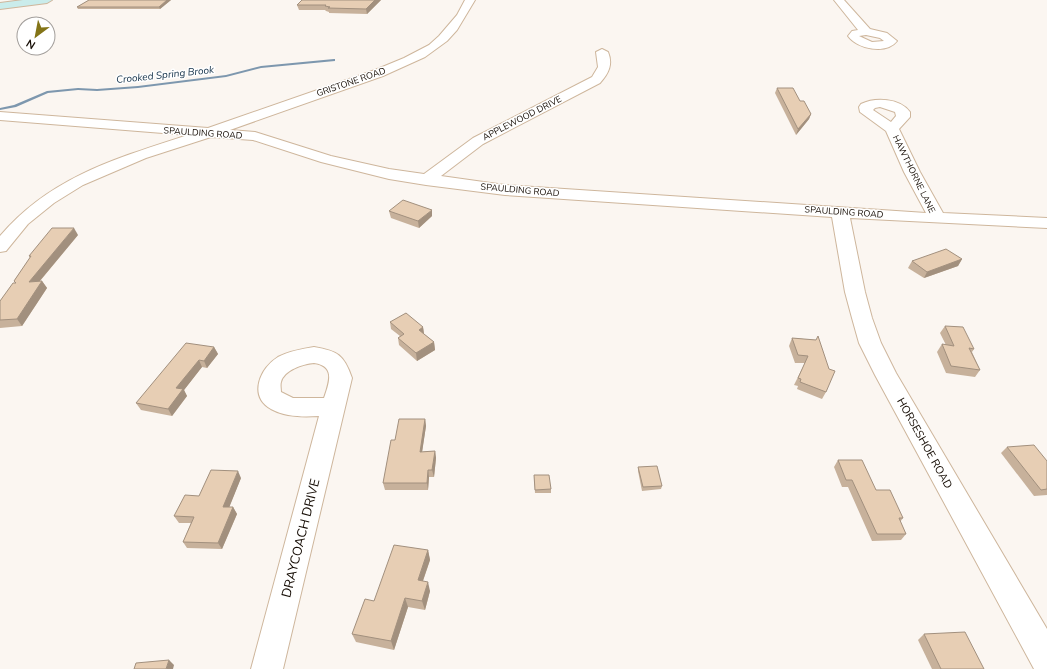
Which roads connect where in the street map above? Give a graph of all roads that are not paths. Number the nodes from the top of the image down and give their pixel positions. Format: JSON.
{"nodes":[{"id":1,"x":47,"y":0,"type":"edge"},
{"id":2,"x":470,"y":0,"type":"edge"},
{"id":3,"x":839,"y":0,"type":"edge"},
{"id":4,"x":0,"y":6,"type":"edge"},
{"id":5,"x":866,"y":32,"type":"dead end"},
{"id":6,"x":602,"y":52,"type":"dead end"},
{"id":7,"x":0,"y":116,"type":"edge"},
{"id":8,"x":892,"y":129,"type":"dead end"},
{"id":9,"x":209,"y":132,"type":"junction"},
{"id":10,"x":426,"y":180,"type":"junction"},
{"id":11,"x":840,"y":212,"type":"junction"},
{"id":12,"x":937,"y":218,"type":"junction"},
{"id":13,"x":1047,"y":223,"type":"edge"},
{"id":14,"x":0,"y":247,"type":"edge"},
{"id":15,"x":333,"y":407,"type":"dead end"},
{"id":16,"x":1047,"y":660,"type":"edge"},
{"id":17,"x":267,"y":669,"type":"edge"}],
"edges":[{"from":1,"to":4,"type":"main road"},
{"from":2,"to":9,"type":"street","name":"GRISTONE ROAD"},
{"from":3,"to":5,"type":"street"},
{"from":6,"to":10,"type":"street","name":"APPLEWOOD DRIVE"},
{"from":7,"to":9,"type":"street","name":"SPAULDING ROAD"},
{"from":8,"to":12,"type":"street","name":"HAWTHORNE LANE"},
{"from":9,"to":10,"type":"street","name":"SPAULDING ROAD"},
{"from":9,"to":14,"type":"street","name":"GRISTONE ROAD"},
{"from":10,"to":11,"type":"street","name":"SPAULDING ROAD"},
{"from":11,"to":12,"type":"street","name":"SPAULDING ROAD"},
{"from":11,"to":16,"type":"street","name":"HORSESHOE ROAD"},
{"from":12,"to":13,"type":"street","name":"SPAULDING ROAD"},
{"from":15,"to":17,"type":"street","name":"DRAYCOACH DRIVE"}]}
